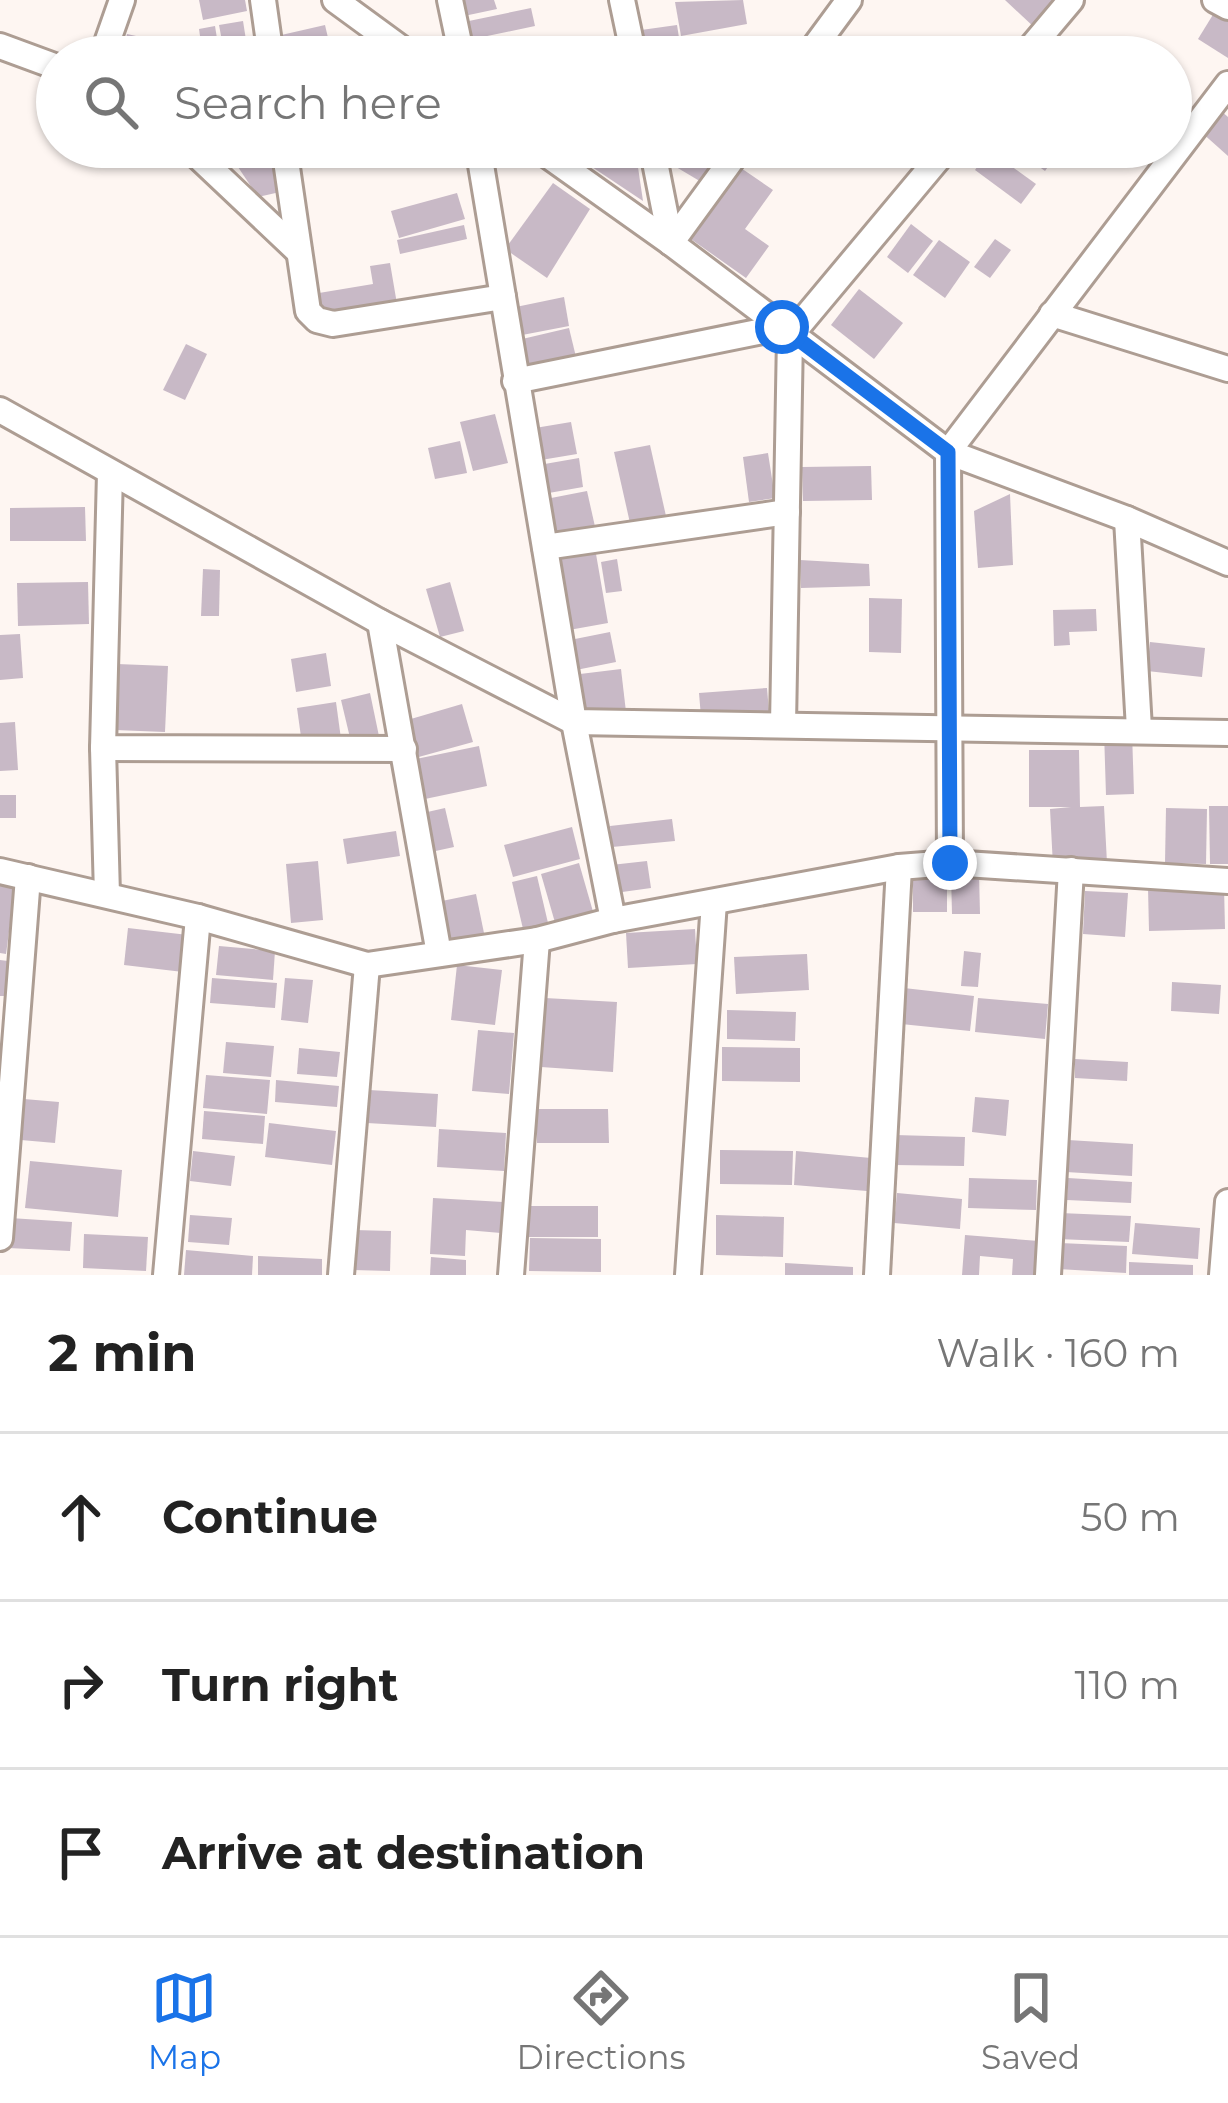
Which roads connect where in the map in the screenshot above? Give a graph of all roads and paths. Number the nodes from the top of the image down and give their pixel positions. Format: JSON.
{"nodes":[{"id":1,"x":122,"y":0,"type":"edge"},
{"id":2,"x":263,"y":0,"type":"edge"},
{"id":3,"x":334,"y":0,"type":"edge"},
{"id":4,"x":450,"y":0,"type":"edge"},
{"id":5,"x":622,"y":0,"type":"edge"},
{"id":6,"x":849,"y":0,"type":"edge"},
{"id":7,"x":1071,"y":0,"type":"edge"},
{"id":8,"x":1215,"y":0,"type":"edge"},
{"id":9,"x":1228,"y":6,"type":"edge"},
{"id":10,"x":109,"y":36,"type":"edge"},
{"id":11,"x":268,"y":36,"type":"edge"},
{"id":12,"x":383,"y":36,"type":"edge"},
{"id":13,"x":458,"y":36,"type":"edge"},
{"id":14,"x":630,"y":36,"type":"edge"},
{"id":15,"x":822,"y":36,"type":"edge"},
{"id":16,"x":1041,"y":36,"type":"edge"},
{"id":17,"x":0,"y":46,"type":"edge"},
{"id":18,"x":36,"y":59,"type":"edge"},
{"id":19,"x":1228,"y":84,"type":"edge"},
{"id":20,"x":1192,"y":131,"type":"edge"},
{"id":21,"x":210,"y":168,"type":"edge"},
{"id":22,"x":287,"y":168,"type":"edge"},
{"id":23,"x":482,"y":168,"type":"edge"},
{"id":24,"x":566,"y":168,"type":"edge"},
{"id":25,"x":656,"y":168,"type":"edge"},
{"id":26,"x":726,"y":168,"type":"edge"},
{"id":27,"x":930,"y":168,"type":"edge"},
{"id":28,"x":1164,"y":168,"type":"edge"},
{"id":29,"x":671,"y":243,"type":"junction"},
{"id":30,"x":299,"y":252,"type":"junction"},
{"id":31,"x":503,"y":297,"type":"junction"},
{"id":32,"x":1052,"y":314,"type":"junction"},
{"id":33,"x":786,"y":331,"type":"junction"},
{"id":34,"x":1228,"y":369,"type":"edge"},
{"id":35,"x":515,"y":381,"type":"junction"},
{"id":36,"x":0,"y":410,"type":"edge"},
{"id":37,"x":948,"y":452,"type":"junction"},
{"id":38,"x":110,"y":473,"type":"junction"},
{"id":39,"x":788,"y":512,"type":"junction"},
{"id":40,"x":1126,"y":519,"type":"junction"},
{"id":41,"x":545,"y":547,"type":"junction"},
{"id":42,"x":1228,"y":563,"type":"edge"},
{"id":43,"x":380,"y":622,"type":"junction"},
{"id":44,"x":574,"y":722,"type":"junction"},
{"id":45,"x":783,"y":724,"type":"junction"},
{"id":46,"x":951,"y":727,"type":"junction"},
{"id":47,"x":1139,"y":729,"type":"junction"},
{"id":48,"x":1228,"y":733,"type":"edge"},
{"id":49,"x":103,"y":748,"type":"junction"},
{"id":50,"x":404,"y":748,"type":"junction"},
{"id":51,"x":950,"y":863,"type":"junction"},
{"id":52,"x":899,"y":867,"type":"junction"},
{"id":53,"x":1071,"y":869,"type":"junction"},
{"id":54,"x":0,"y":871,"type":"edge"},
{"id":55,"x":28,"y":878,"type":"junction"},
{"id":56,"x":1228,"y":881,"type":"edge"},
{"id":57,"x":107,"y":895,"type":"junction"},
{"id":58,"x":714,"y":902,"type":"junction"},
{"id":59,"x":198,"y":917,"type":"junction"},
{"id":60,"x":613,"y":920,"type":"junction"},
{"id":61,"x":537,"y":940,"type":"junction"},
{"id":62,"x":439,"y":954,"type":"junction"},
{"id":63,"x":368,"y":965,"type":"junction"},
{"id":64,"x":1228,"y":1202,"type":"edge"},
{"id":65,"x":1227,"y":1223,"type":"edge"},
{"id":66,"x":0,"y":1238,"type":"edge"},
{"id":67,"x":166,"y":1275,"type":"edge"},
{"id":68,"x":341,"y":1275,"type":"edge"},
{"id":69,"x":511,"y":1275,"type":"edge"},
{"id":70,"x":688,"y":1275,"type":"edge"},
{"id":71,"x":877,"y":1275,"type":"edge"},
{"id":72,"x":1048,"y":1275,"type":"edge"},
{"id":73,"x":1222,"y":1275,"type":"edge"}],
"edges":[{"from":1,"to":10,"type":"street"},
{"from":2,"to":11,"type":"street"},
{"from":3,"to":12,"type":"street"},
{"from":4,"to":13,"type":"street"},
{"from":5,"to":14,"type":"street"},
{"from":6,"to":15,"type":"street"},
{"from":7,"to":16,"type":"street"},
{"from":8,"to":9,"type":"street"},
{"from":17,"to":18,"type":"street"},
{"from":19,"to":20,"type":"street"},
{"from":21,"to":30,"type":"street"},
{"from":22,"to":30,"type":"street"},
{"from":23,"to":31,"type":"street"},
{"from":24,"to":29,"type":"street"},
{"from":25,"to":29,"type":"street"},
{"from":26,"to":29,"type":"street"},
{"from":27,"to":33,"type":"street"},
{"from":28,"to":32,"type":"street"},
{"from":29,"to":33,"type":"street"},
{"from":30,"to":31,"type":"street"},
{"from":31,"to":35,"type":"street"},
{"from":32,"to":34,"type":"street"},
{"from":32,"to":37,"type":"street"},
{"from":33,"to":35,"type":"street"},
{"from":33,"to":37,"type":"street"},
{"from":33,"to":39,"type":"street"},
{"from":35,"to":41,"type":"street"},
{"from":36,"to":38,"type":"street"},
{"from":37,"to":40,"type":"street"},
{"from":37,"to":46,"type":"street"},
{"from":38,"to":43,"type":"street"},
{"from":38,"to":49,"type":"street"},
{"from":39,"to":41,"type":"street"},
{"from":39,"to":45,"type":"street"},
{"from":40,"to":42,"type":"street"},
{"from":40,"to":47,"type":"street"},
{"from":41,"to":44,"type":"street"},
{"from":43,"to":44,"type":"street"},
{"from":43,"to":50,"type":"street"},
{"from":44,"to":45,"type":"street"},
{"from":44,"to":60,"type":"street"},
{"from":45,"to":46,"type":"street"},
{"from":46,"to":47,"type":"street"},
{"from":46,"to":51,"type":"street"},
{"from":47,"to":48,"type":"street"},
{"from":49,"to":50,"type":"street"},
{"from":49,"to":57,"type":"street"},
{"from":50,"to":62,"type":"street"},
{"from":51,"to":52,"type":"street"},
{"from":51,"to":53,"type":"street"},
{"from":52,"to":58,"type":"street"},
{"from":52,"to":71,"type":"street"},
{"from":53,"to":56,"type":"street"},
{"from":53,"to":72,"type":"street"},
{"from":54,"to":55,"type":"street"},
{"from":55,"to":57,"type":"street"},
{"from":55,"to":66,"type":"street"},
{"from":57,"to":59,"type":"street"},
{"from":58,"to":60,"type":"street"},
{"from":58,"to":70,"type":"street"},
{"from":59,"to":63,"type":"street"},
{"from":59,"to":67,"type":"street"},
{"from":60,"to":61,"type":"street"},
{"from":61,"to":62,"type":"street"},
{"from":61,"to":69,"type":"street"},
{"from":62,"to":63,"type":"street"},
{"from":63,"to":68,"type":"street"},
{"from":64,"to":65,"type":"street"},
{"from":65,"to":73,"type":"street"}]}
